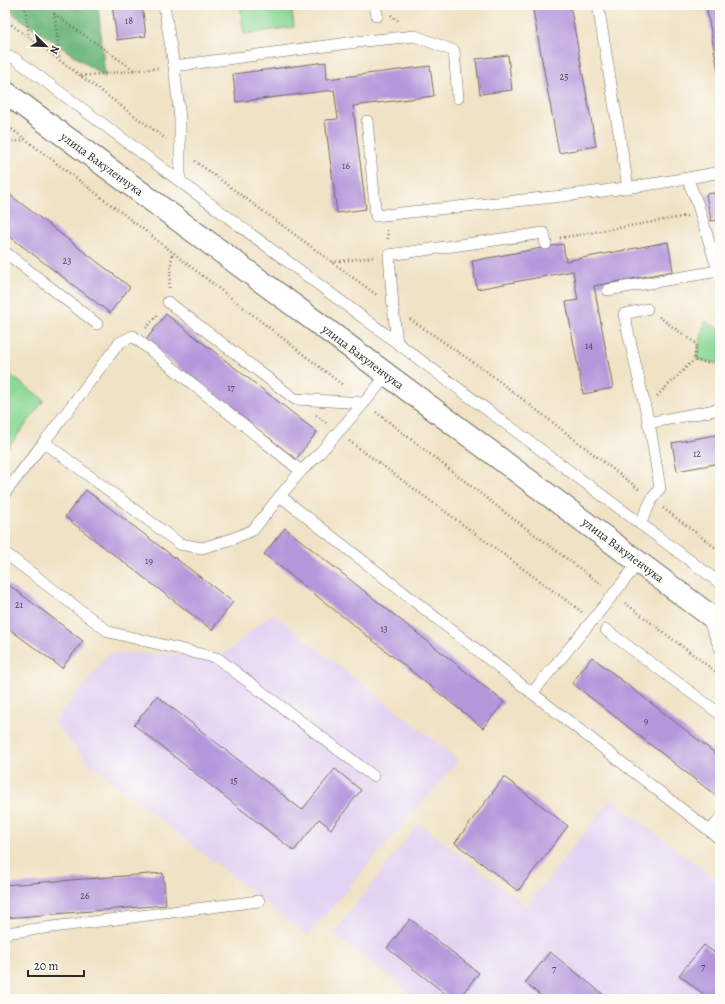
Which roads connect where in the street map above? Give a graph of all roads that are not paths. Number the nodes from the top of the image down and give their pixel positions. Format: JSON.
{"nodes":[{"id":1,"x":164,"y":5,"type":"edge"},
{"id":2,"x":375,"y":5,"type":"edge"},
{"id":3,"x":598,"y":5,"type":"edge"},
{"id":4,"x":381,"y":13,"type":"road end"},
{"id":5,"x":5,"y":56,"type":"edge"},
{"id":6,"x":174,"y":66,"type":"junction"},
{"id":7,"x":5,"y":92,"type":"edge"},
{"id":8,"x":458,"y":98,"type":"dead end"},
{"id":9,"x":367,"y":122,"type":"dead end"},
{"id":10,"x":720,"y":172,"type":"edge"},
{"id":11,"x":687,"y":178,"type":"junction"},
{"id":12,"x":180,"y":181,"type":"junction"},
{"id":13,"x":628,"y":188,"type":"junction"},
{"id":14,"x":546,"y":242,"type":"road end"},
{"id":15,"x":5,"y":252,"type":"edge"},
{"id":16,"x":719,"y":272,"type":"edge"},
{"id":17,"x":608,"y":290,"type":"dead end"},
{"id":18,"x":168,"y":302,"type":"road end"},
{"id":19,"x":647,"y":309,"type":"road end"},
{"id":20,"x":97,"y":324,"type":"dead end"},
{"id":21,"x":397,"y":343,"type":"junction"},
{"id":22,"x":387,"y":375,"type":"junction"},
{"id":23,"x":364,"y":403,"type":"junction"},
{"id":24,"x":720,"y":409,"type":"edge"},
{"id":25,"x":648,"y":423,"type":"junction"},
{"id":26,"x":44,"y":442,"type":"junction"},
{"id":27,"x":301,"y":471,"type":"junction"},
{"id":28,"x":5,"y":493,"type":"edge"},
{"id":29,"x":280,"y":496,"type":"junction"},
{"id":30,"x":640,"y":524,"type":"junction"},
{"id":31,"x":5,"y":553,"type":"edge"},
{"id":32,"x":639,"y":562,"type":"junction"},
{"id":33,"x":720,"y":583,"type":"edge"},
{"id":34,"x":712,"y":617,"type":"edge"},
{"id":35,"x":606,"y":630,"type":"dead end"},
{"id":36,"x":720,"y":648,"type":"edge"},
{"id":37,"x":532,"y":693,"type":"junction"},
{"id":38,"x":720,"y":714,"type":"edge"},
{"id":39,"x":373,"y":776,"type":"dead end"},
{"id":40,"x":720,"y":819,"type":"edge"},
{"id":41,"x":710,"y":831,"type":"junction"},
{"id":42,"x":720,"y":839,"type":"edge"},
{"id":43,"x":259,"y":901,"type":"dead end"},
{"id":44,"x":5,"y":933,"type":"edge"}],
"edges":[{"from":1,"to":6,"type":"lane"},
{"from":2,"to":4,"type":"lane"},
{"from":3,"to":13,"type":"lane"},
{"from":5,"to":12,"type":"lane"},
{"from":6,"to":8,"type":"lane"},
{"from":6,"to":12,"type":"lane"},
{"from":7,"to":22,"type":"main road","name":"улица Вакуленчука"},
{"from":9,"to":13,"type":"lane"},
{"from":10,"to":11,"type":"lane"},
{"from":11,"to":13,"type":"lane"},
{"from":11,"to":16,"type":"lane"},
{"from":12,"to":21,"type":"lane"},
{"from":14,"to":21,"type":"lane"},
{"from":15,"to":20,"type":"lane"},
{"from":16,"to":17,"type":"lane"},
{"from":18,"to":23,"type":"lane"},
{"from":19,"to":25,"type":"lane"},
{"from":21,"to":30,"type":"lane"},
{"from":22,"to":23,"type":"lane"},
{"from":22,"to":32,"type":"main road","name":"улица Вакуленчука"},
{"from":23,"to":27,"type":"lane"},
{"from":24,"to":25,"type":"lane"},
{"from":25,"to":30,"type":"lane"},
{"from":26,"to":27,"type":"lane"},
{"from":26,"to":28,"type":"lane"},
{"from":26,"to":29,"type":"lane"},
{"from":27,"to":29,"type":"lane"},
{"from":29,"to":37,"type":"lane"},
{"from":30,"to":33,"type":"lane"},
{"from":31,"to":39,"type":"lane"},
{"from":32,"to":34,"type":"main road","name":"улица Вакуленчука"},
{"from":32,"to":37,"type":"lane"},
{"from":34,"to":36,"type":"lane"},
{"from":35,"to":38,"type":"lane"},
{"from":37,"to":41,"type":"lane"},
{"from":40,"to":41,"type":"lane"},
{"from":41,"to":42,"type":"lane"},
{"from":43,"to":44,"type":"lane"}]}
